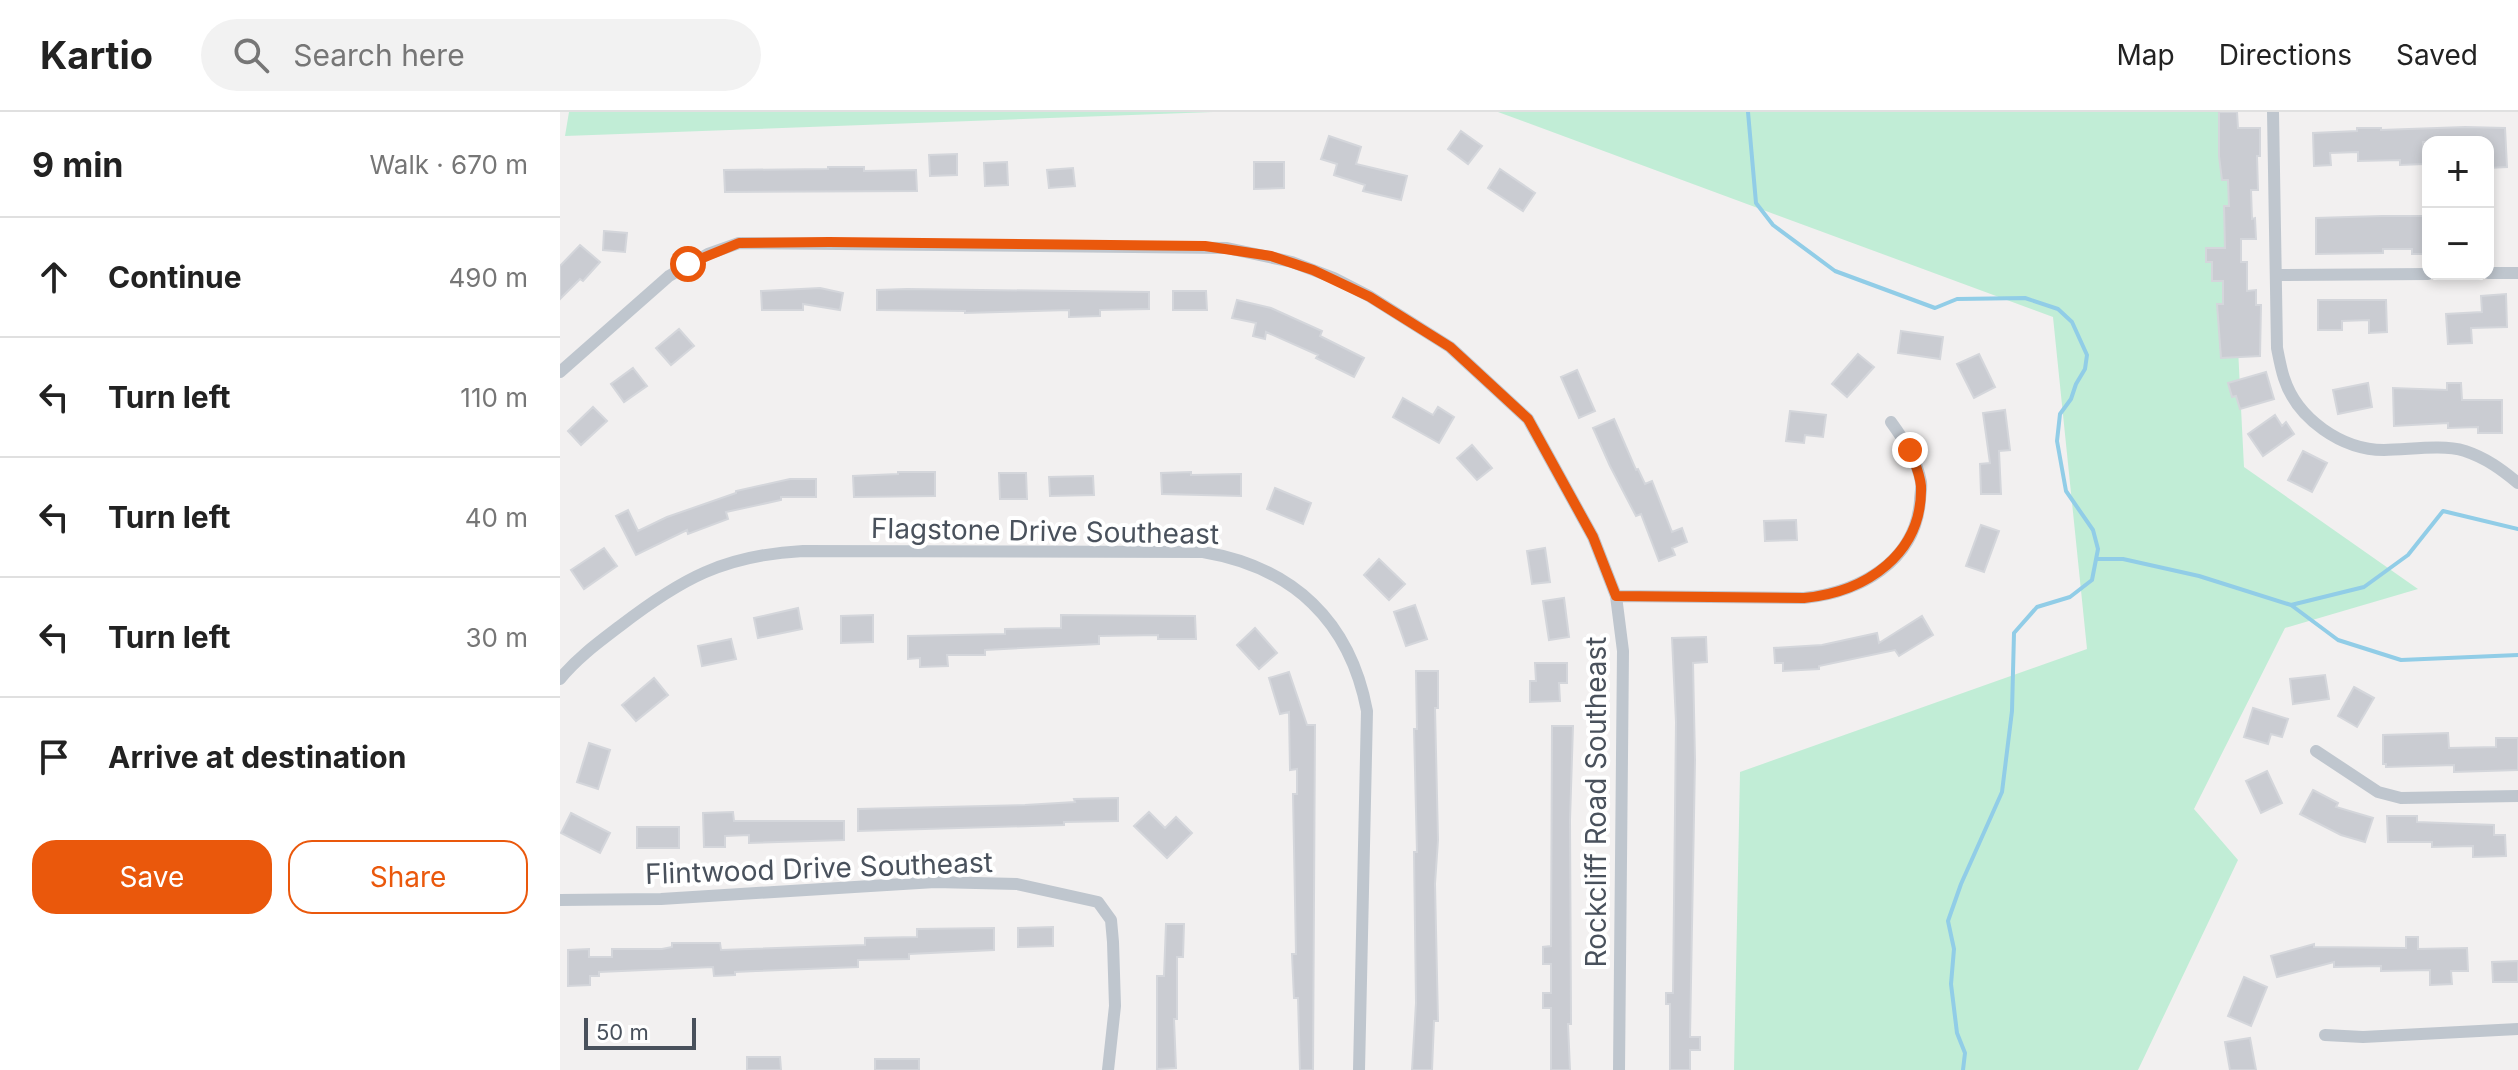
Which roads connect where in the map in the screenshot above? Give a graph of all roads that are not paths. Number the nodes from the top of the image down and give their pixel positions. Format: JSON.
{"nodes":[{"id":1,"x":2273,"y":112,"type":"edge"},
{"id":2,"x":2494,"y":273,"type":"edge"},
{"id":3,"x":2518,"y":273,"type":"edge"},
{"id":4,"x":2422,"y":274,"type":"edge"},
{"id":5,"x":2276,"y":275,"type":"junction"},
{"id":6,"x":560,"y":372,"type":"edge"},
{"id":7,"x":1891,"y":422,"type":"dead end"},
{"id":8,"x":2518,"y":483,"type":"edge"},
{"id":9,"x":1616,"y":596,"type":"junction"},
{"id":10,"x":560,"y":679,"type":"edge"},
{"id":11,"x":2316,"y":751,"type":"dead end"},
{"id":12,"x":2518,"y":796,"type":"edge"},
{"id":13,"x":560,"y":900,"type":"edge"},
{"id":14,"x":2518,"y":1029,"type":"edge"},
{"id":15,"x":2325,"y":1035,"type":"dead end"},
{"id":16,"x":1108,"y":1070,"type":"edge"},
{"id":17,"x":1359,"y":1070,"type":"edge"},
{"id":18,"x":1619,"y":1070,"type":"edge"}],
"edges":[{"from":1,"to":5,"type":"street"},
{"from":2,"to":3,"type":"street"},
{"from":4,"to":5,"type":"street"},
{"from":5,"to":8,"type":"street"},
{"from":6,"to":9,"type":"street","name":"Rockcliff Road Southeast"},
{"from":7,"to":9,"type":"street"},
{"from":9,"to":18,"type":"street","name":"Rockcliff Road Southeast"},
{"from":10,"to":17,"type":"street","name":"Flagstone Drive Southeast"},
{"from":11,"to":12,"type":"street"},
{"from":13,"to":16,"type":"street","name":"Flintwood Drive Southeast"},
{"from":14,"to":15,"type":"street"}]}
